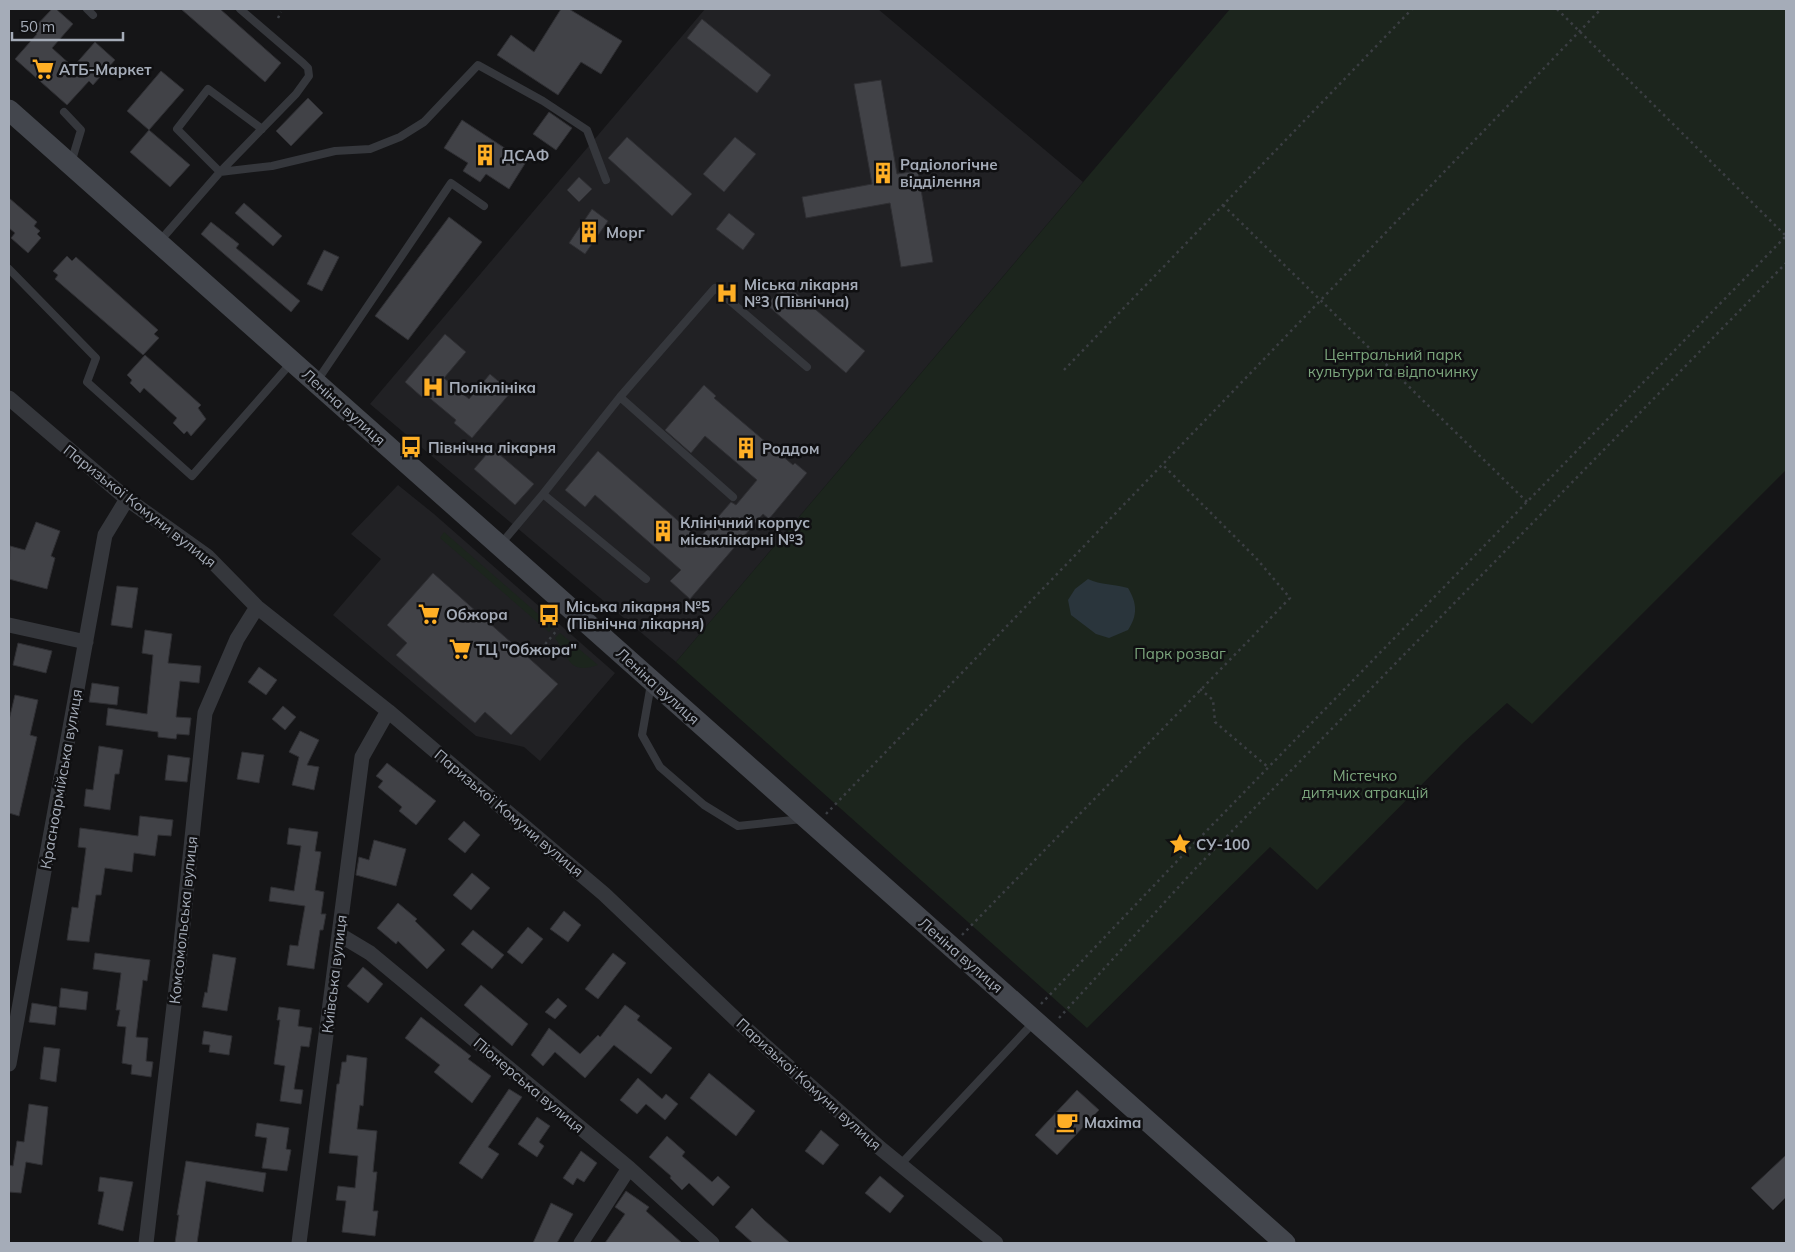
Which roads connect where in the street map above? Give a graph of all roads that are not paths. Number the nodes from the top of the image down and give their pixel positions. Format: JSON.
{"nodes":[{"id":1,"x":240,"y":9,"type":"edge"},
{"id":2,"x":9,"y":110,"type":"edge"},
{"id":3,"x":64,"y":112,"type":"dead end"},
{"id":4,"x":262,"y":128,"type":"junction"},
{"id":5,"x":71,"y":165,"type":"junction"},
{"id":6,"x":220,"y":172,"type":"junction"},
{"id":7,"x":606,"y":180,"type":"dead end"},
{"id":8,"x":484,"y":206,"type":"dead end"},
{"id":9,"x":159,"y":242,"type":"junction"},
{"id":10,"x":9,"y":269,"type":"edge"},
{"id":11,"x":293,"y":362,"type":"junction"},
{"id":12,"x":807,"y":367,"type":"dead end"},
{"id":13,"x":316,"y":383,"type":"junction"},
{"id":14,"x":9,"y":398,"type":"edge"},
{"id":15,"x":620,"y":398,"type":"junction"},
{"id":16,"x":543,"y":494,"type":"junction"},
{"id":17,"x":733,"y":497,"type":"dead end"},
{"id":18,"x":127,"y":499,"type":"junction"},
{"id":19,"x":500,"y":545,"type":"junction"},
{"id":20,"x":646,"y":579,"type":"dead end"},
{"id":21,"x":256,"y":607,"type":"junction"},
{"id":22,"x":9,"y":625,"type":"edge"},
{"id":23,"x":86,"y":642,"type":"junction"},
{"id":24,"x":652,"y":681,"type":"junction"},
{"id":25,"x":388,"y":711,"type":"junction"},
{"id":26,"x":810,"y":822,"type":"junction"},
{"id":27,"x":340,"y":935,"type":"junction"},
{"id":28,"x":1037,"y":1022,"type":"junction"},
{"id":29,"x":9,"y":1064,"type":"edge"},
{"id":30,"x":900,"y":1165,"type":"junction"},
{"id":31,"x":629,"y":1168,"type":"junction"},
{"id":32,"x":146,"y":1243,"type":"edge"},
{"id":33,"x":300,"y":1243,"type":"edge"},
{"id":34,"x":581,"y":1243,"type":"edge"},
{"id":35,"x":712,"y":1243,"type":"edge"},
{"id":36,"x":996,"y":1243,"type":"edge"},
{"id":37,"x":1285,"y":1243,"type":"edge"}],
"edges":[{"from":1,"to":4,"type":"lane"},
{"from":2,"to":5,"type":"main road","name":"Леніна вулиця"},
{"from":3,"to":5,"type":"lane"},
{"from":4,"to":6,"type":"lane"},
{"from":4,"to":6,"type":"lane"},
{"from":5,"to":9,"type":"main road","name":"Леніна вулиця"},
{"from":6,"to":7,"type":"lane"},
{"from":6,"to":9,"type":"lane"},
{"from":8,"to":13,"type":"lane"},
{"from":9,"to":11,"type":"main road","name":"Леніна вулиця"},
{"from":10,"to":11,"type":"lane"},
{"from":11,"to":13,"type":"main road","name":"Леніна вулиця"},
{"from":12,"to":15,"type":"lane"},
{"from":13,"to":19,"type":"main road","name":"Леніна вулиця"},
{"from":14,"to":18,"type":"street","name":"Паризької Комуни вулиця"},
{"from":15,"to":16,"type":"lane"},
{"from":15,"to":17,"type":"lane"},
{"from":16,"to":19,"type":"lane"},
{"from":16,"to":20,"type":"lane"},
{"from":18,"to":21,"type":"street","name":"Паризької Комуни вулиця"},
{"from":18,"to":23,"type":"street","name":"Красноармійська вулиця"},
{"from":19,"to":24,"type":"main road","name":"Леніна вулиця"},
{"from":21,"to":25,"type":"street","name":"Паризької Комуни вулиця"},
{"from":21,"to":32,"type":"street","name":"Комсомольська вулиця"},
{"from":22,"to":23,"type":"street"},
{"from":23,"to":29,"type":"street","name":"Красноармійська вулиця"},
{"from":24,"to":26,"type":"main road","name":"Леніна вулиця"},
{"from":24,"to":26,"type":"lane"},
{"from":25,"to":27,"type":"street","name":"Київська вулиця"},
{"from":25,"to":30,"type":"street","name":"Паризької Комуни вулиця"},
{"from":26,"to":28,"type":"main road","name":"Леніна вулиця"},
{"from":27,"to":31,"type":"street","name":"Піонерська вулиця"},
{"from":27,"to":33,"type":"street","name":"Київська вулиця"},
{"from":28,"to":30,"type":"lane"},
{"from":28,"to":37,"type":"main road","name":"Леніна вулиця"},
{"from":30,"to":36,"type":"street","name":"Паризької Комуни вулиця"},
{"from":31,"to":34,"type":"street"},
{"from":31,"to":35,"type":"street","name":"Піонерська вулиця"}]}
